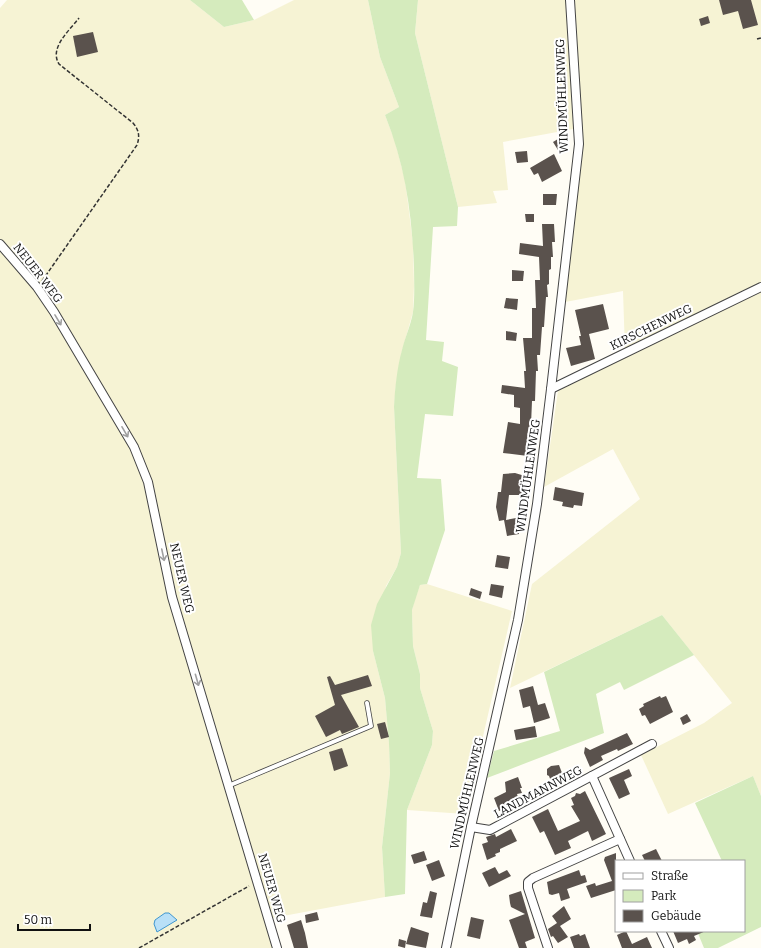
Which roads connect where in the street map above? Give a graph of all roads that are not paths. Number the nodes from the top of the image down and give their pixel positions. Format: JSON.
{"nodes":[{"id":1,"x":570,"y":0,"type":"edge"},
{"id":2,"x":0,"y":244,"type":"edge"},
{"id":3,"x":761,"y":287,"type":"edge"},
{"id":4,"x":551,"y":389,"type":"junction"},
{"id":5,"x":368,"y":703,"type":"dead end"},
{"id":6,"x":652,"y":744,"type":"dead end"},
{"id":7,"x":592,"y":776,"type":"junction"},
{"id":8,"x":228,"y":786,"type":"junction"},
{"id":9,"x":471,"y":827,"type":"junction"},
{"id":10,"x":620,"y":839,"type":"junction"},
{"id":11,"x":630,"y":860,"type":"edge"},
{"id":12,"x":661,"y":932,"type":"edge"},
{"id":13,"x":277,"y":948,"type":"edge"},
{"id":14,"x":446,"y":948,"type":"edge"},
{"id":15,"x":548,"y":948,"type":"edge"},
{"id":16,"x":669,"y":948,"type":"edge"}],
"edges":[{"from":1,"to":4,"type":"street","name":"WINDMÜHLENWEG"},
{"from":2,"to":8,"type":"street","name":"NEUER WEG","one_way":true},
{"from":3,"to":4,"type":"street","name":"KIRSCHENWEG"},
{"from":4,"to":9,"type":"street","name":"WINDMÜHLENWEG"},
{"from":5,"to":8,"type":"lane"},
{"from":6,"to":7,"type":"street","name":"LANDMANNWEG"},
{"from":7,"to":9,"type":"street","name":"LANDMANNWEG"},
{"from":7,"to":10,"type":"street","name":"LANDMANNWEG"},
{"from":8,"to":13,"type":"street","name":"NEUER WEG"},
{"from":9,"to":14,"type":"street","name":"WINDMÜHLENWEG"},
{"from":10,"to":11,"type":"street","name":"LANDMANNWEG"},
{"from":10,"to":15,"type":"street"},
{"from":12,"to":16,"type":"street"}]}
